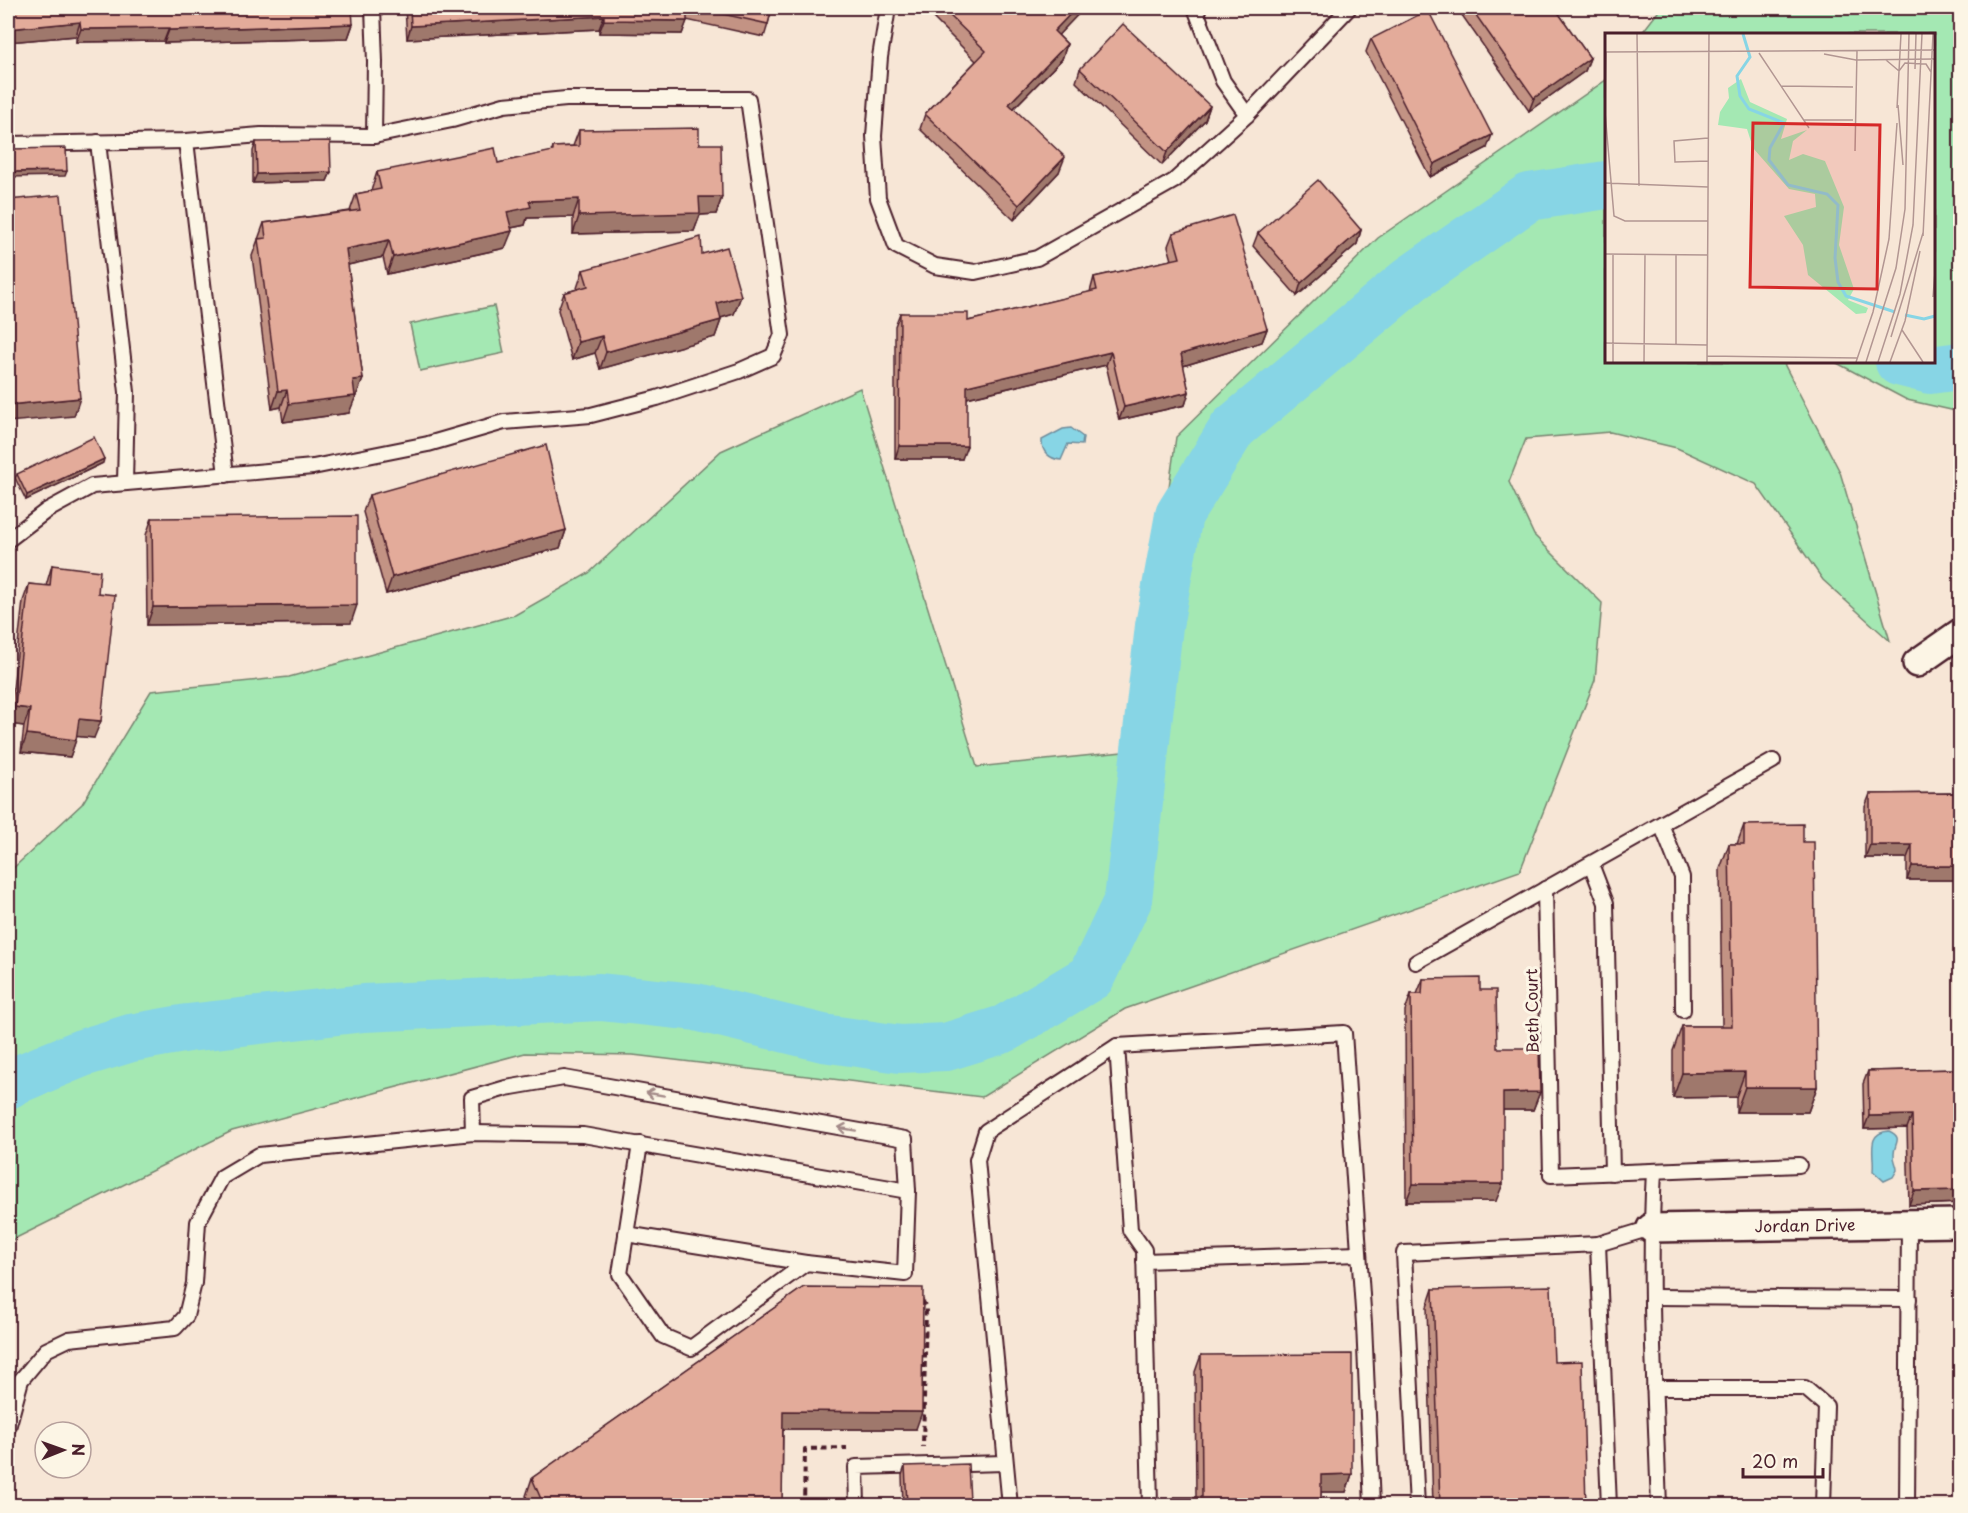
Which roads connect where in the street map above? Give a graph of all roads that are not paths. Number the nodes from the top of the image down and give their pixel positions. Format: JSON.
{"nodes":[{"id":1,"x":373,"y":8,"type":"edge"},
{"id":2,"x":888,"y":8,"type":"edge"},
{"id":3,"x":1195,"y":8,"type":"edge"},
{"id":4,"x":1349,"y":8,"type":"edge"},
{"id":5,"x":1247,"y":114,"type":"junction"},
{"id":6,"x":374,"y":136,"type":"junction"},
{"id":7,"x":186,"y":141,"type":"junction"},
{"id":8,"x":99,"y":142,"type":"junction"},
{"id":9,"x":8,"y":144,"type":"edge"},
{"id":10,"x":226,"y":475,"type":"junction"},
{"id":11,"x":125,"y":483,"type":"junction"},
{"id":12,"x":8,"y":540,"type":"edge"},
{"id":13,"x":1960,"y":633,"type":"edge"},
{"id":14,"x":1917,"y":663,"type":"dead end"},
{"id":15,"x":1773,"y":761,"type":"dead end"},
{"id":16,"x":1661,"y":824,"type":"junction"},
{"id":17,"x":1591,"y":864,"type":"junction"},
{"id":18,"x":1545,"y":889,"type":"junction"},
{"id":19,"x":1416,"y":962,"type":"dead end"},
{"id":20,"x":1683,"y":1010,"type":"dead end"},
{"id":21,"x":1117,"y":1046,"type":"junction"},
{"id":22,"x":473,"y":1133,"type":"junction"},
{"id":23,"x":640,"y":1144,"type":"junction"},
{"id":24,"x":1799,"y":1165,"type":"dead end"},
{"id":25,"x":1654,"y":1171,"type":"junction"},
{"id":26,"x":1612,"y":1173,"type":"junction"},
{"id":27,"x":908,"y":1191,"type":"junction"},
{"id":28,"x":1960,"y":1223,"type":"edge"},
{"id":29,"x":1909,"y":1224,"type":"junction"},
{"id":30,"x":1651,"y":1228,"type":"junction"},
{"id":31,"x":626,"y":1234,"type":"junction"},
{"id":32,"x":1598,"y":1244,"type":"junction"},
{"id":33,"x":1359,"y":1254,"type":"junction"},
{"id":34,"x":1144,"y":1261,"type":"junction"},
{"id":35,"x":806,"y":1263,"type":"junction"},
{"id":36,"x":1652,"y":1298,"type":"junction"},
{"id":37,"x":1909,"y":1299,"type":"junction"},
{"id":38,"x":1654,"y":1388,"type":"junction"},
{"id":39,"x":8,"y":1428,"type":"edge"},
{"id":40,"x":1005,"y":1463,"type":"junction"},
{"id":41,"x":857,"y":1506,"type":"edge"},
{"id":42,"x":1010,"y":1506,"type":"edge"},
{"id":43,"x":1150,"y":1506,"type":"edge"},
{"id":44,"x":1372,"y":1506,"type":"edge"},
{"id":45,"x":1417,"y":1506,"type":"edge"},
{"id":46,"x":1609,"y":1506,"type":"edge"},
{"id":47,"x":1659,"y":1506,"type":"edge"},
{"id":48,"x":1823,"y":1506,"type":"edge"},
{"id":49,"x":1907,"y":1506,"type":"edge"}],
"edges":[{"from":1,"to":6,"type":"lane"},
{"from":2,"to":5,"type":"lane"},
{"from":3,"to":5,"type":"lane"},
{"from":4,"to":5,"type":"lane"},
{"from":6,"to":7,"type":"lane"},
{"from":6,"to":10,"type":"lane"},
{"from":7,"to":8,"type":"lane"},
{"from":7,"to":10,"type":"lane"},
{"from":8,"to":9,"type":"lane"},
{"from":8,"to":11,"type":"lane"},
{"from":10,"to":11,"type":"lane"},
{"from":11,"to":12,"type":"lane"},
{"from":13,"to":14,"type":"street"},
{"from":15,"to":16,"type":"lane"},
{"from":16,"to":17,"type":"lane"},
{"from":16,"to":20,"type":"lane"},
{"from":17,"to":18,"type":"lane"},
{"from":17,"to":26,"type":"lane"},
{"from":18,"to":19,"type":"lane"},
{"from":18,"to":26,"type":"lane","name":"Beth Court"},
{"from":21,"to":33,"type":"lane"},
{"from":21,"to":34,"type":"lane"},
{"from":21,"to":40,"type":"lane"},
{"from":22,"to":23,"type":"lane"},
{"from":27,"to":22,"type":"lane","one_way":true},
{"from":22,"to":39,"type":"lane"},
{"from":23,"to":27,"type":"lane"},
{"from":23,"to":31,"type":"lane"},
{"from":24,"to":25,"type":"lane"},
{"from":25,"to":26,"type":"lane"},
{"from":25,"to":30,"type":"lane"},
{"from":27,"to":35,"type":"lane"},
{"from":28,"to":29,"type":"street","name":"Jordan Drive"},
{"from":29,"to":30,"type":"street","name":"Jordan Drive"},
{"from":29,"to":37,"type":"lane"},
{"from":30,"to":32,"type":"lane"},
{"from":30,"to":36,"type":"lane"},
{"from":31,"to":35,"type":"lane"},
{"from":31,"to":35,"type":"lane"},
{"from":32,"to":45,"type":"lane"},
{"from":32,"to":46,"type":"lane"},
{"from":33,"to":34,"type":"lane"},
{"from":33,"to":44,"type":"lane"},
{"from":34,"to":43,"type":"lane"},
{"from":36,"to":37,"type":"lane"},
{"from":36,"to":38,"type":"lane"},
{"from":37,"to":49,"type":"lane"},
{"from":38,"to":47,"type":"lane"},
{"from":38,"to":48,"type":"lane"},
{"from":40,"to":41,"type":"lane"},
{"from":40,"to":42,"type":"lane"}]}
